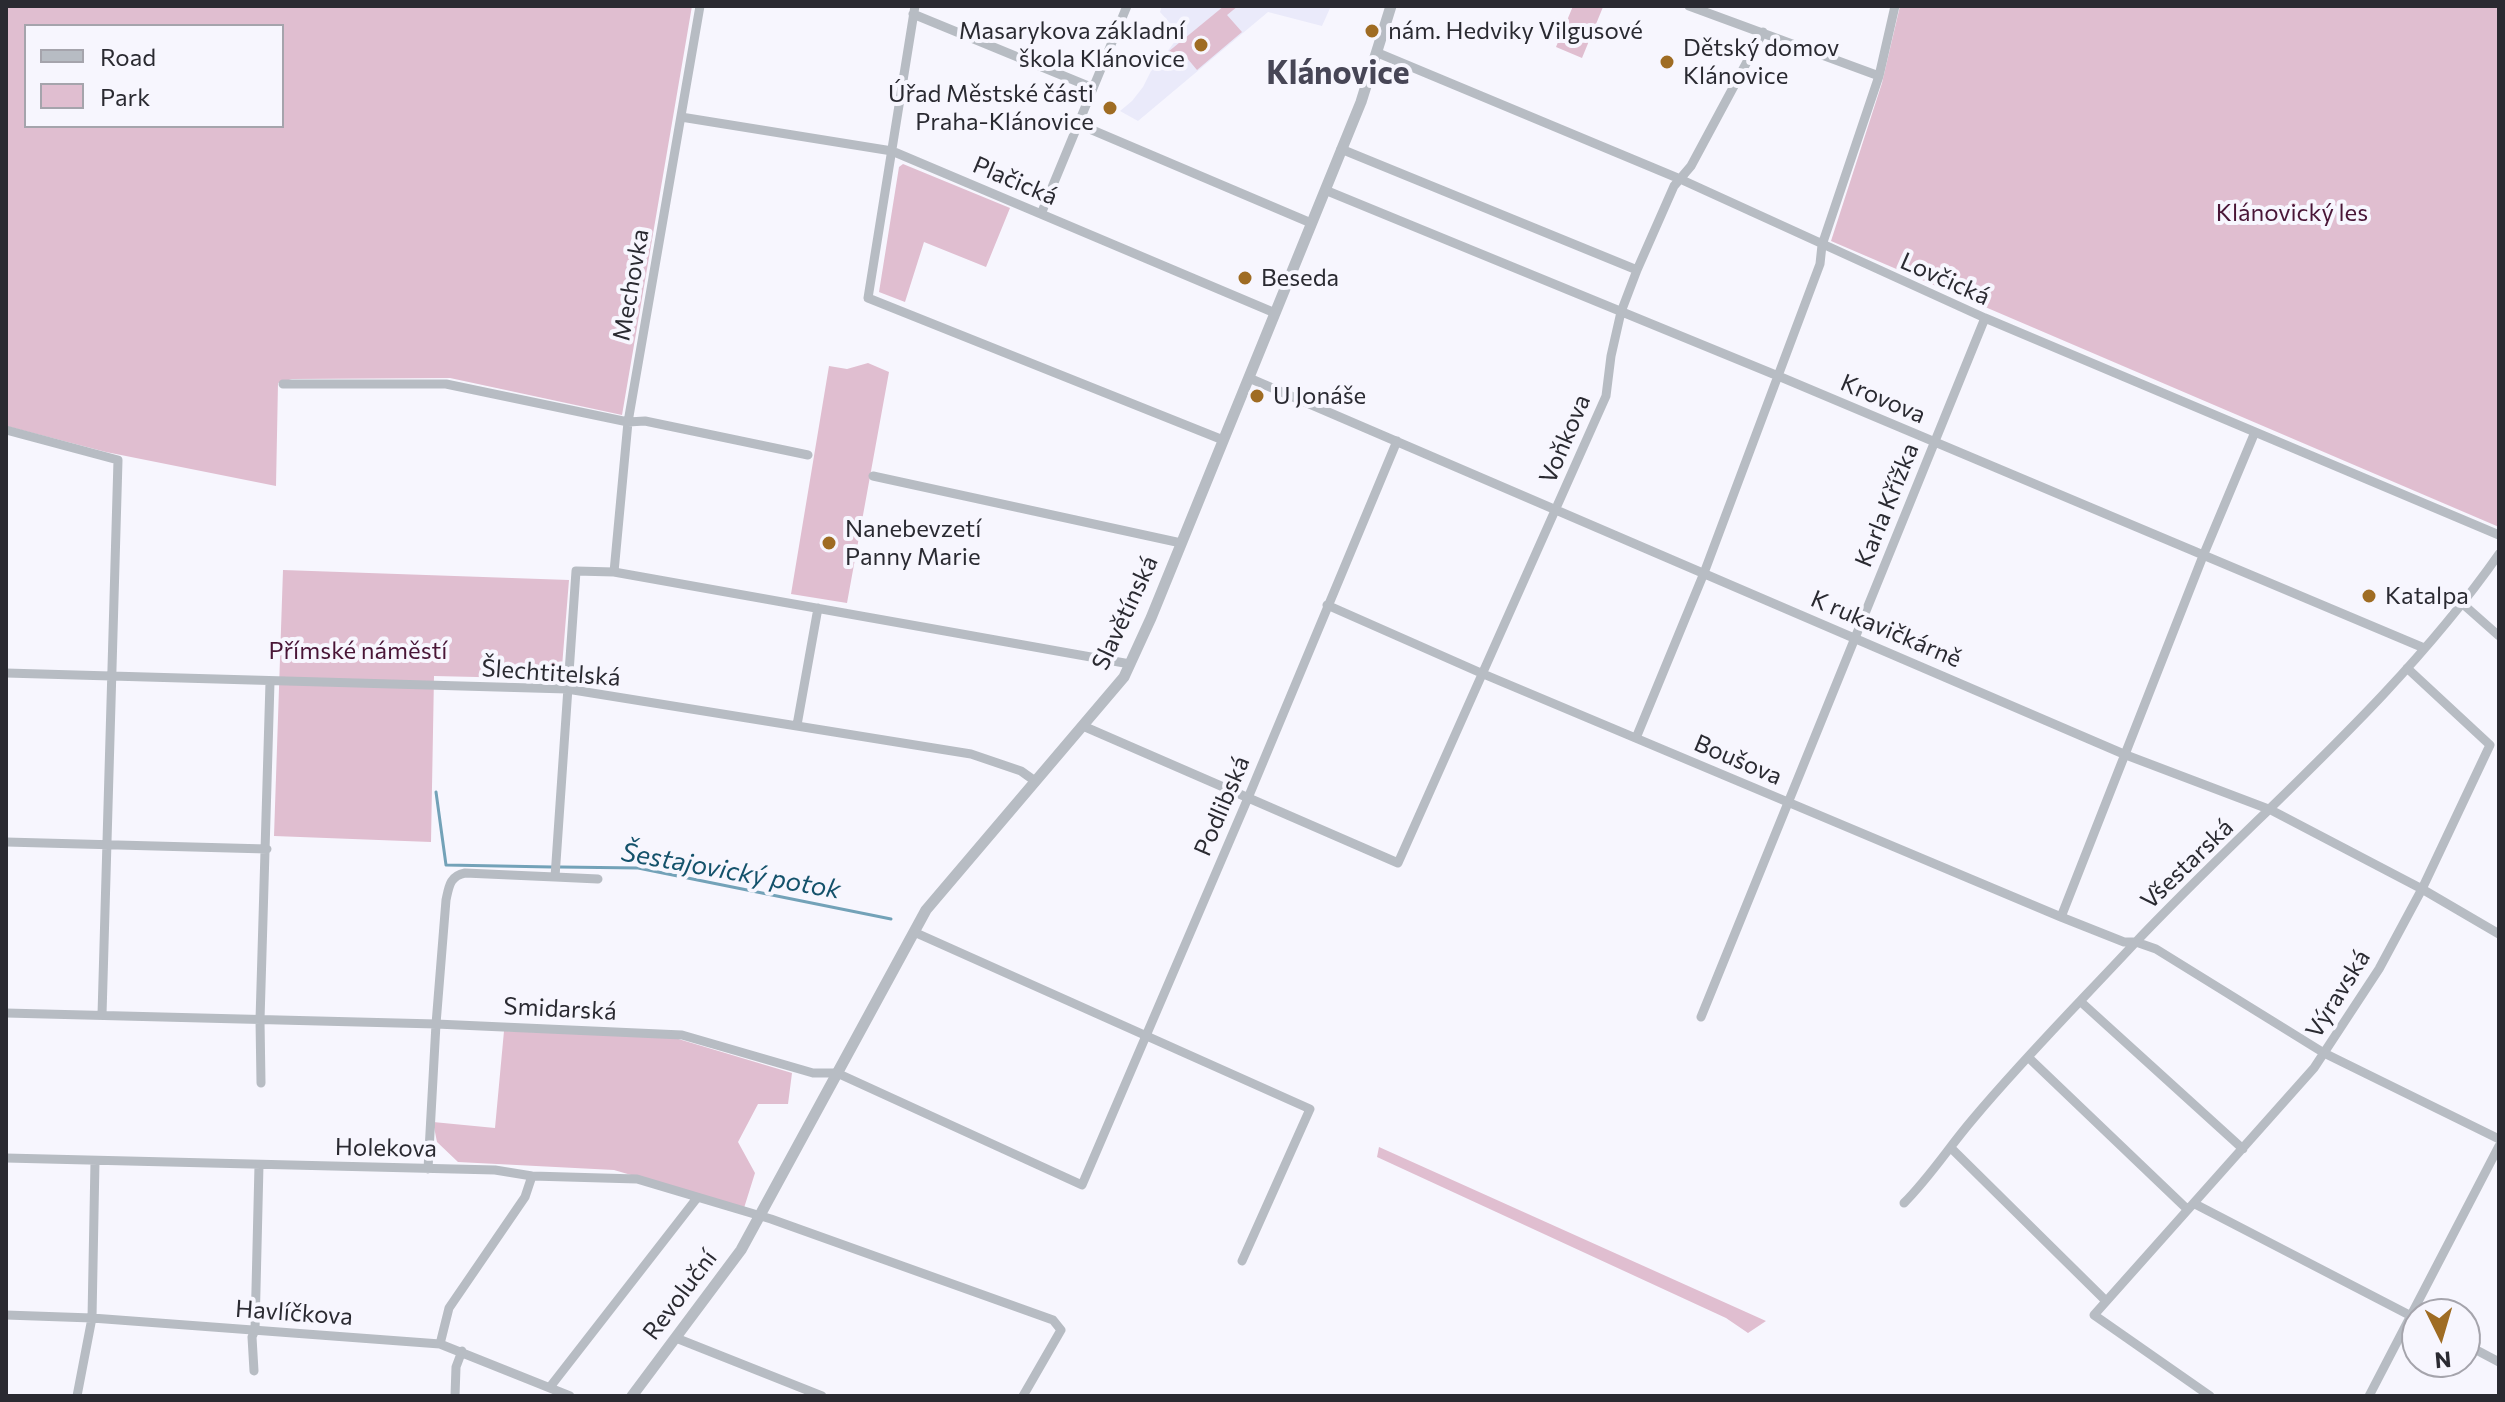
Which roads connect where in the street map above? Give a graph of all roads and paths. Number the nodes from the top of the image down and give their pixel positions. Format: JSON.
{"nodes":[{"id":1,"x":700,"y":6,"type":"edge"},
{"id":2,"x":1127,"y":6,"type":"edge"},
{"id":3,"x":1391,"y":6,"type":"edge"},
{"id":4,"x":1689,"y":6,"type":"edge"},
{"id":5,"x":1895,"y":6,"type":"edge"},
{"id":6,"x":914,"y":10,"type":"edge"},
{"id":7,"x":1763,"y":32,"type":"junction"},
{"id":8,"x":1378,"y":53,"type":"junction"},
{"id":9,"x":1879,"y":76,"type":"junction"},
{"id":10,"x":1093,"y":88,"type":"junction"},
{"id":11,"x":681,"y":117,"type":"junction"},
{"id":12,"x":1078,"y":124,"type":"junction"},
{"id":13,"x":1341,"y":149,"type":"junction"},
{"id":14,"x":892,"y":151,"type":"junction"},
{"id":15,"x":1680,"y":179,"type":"junction"},
{"id":16,"x":1325,"y":190,"type":"junction"},
{"id":17,"x":1041,"y":214,"type":"junction"},
{"id":18,"x":1311,"y":223,"type":"junction"},
{"id":19,"x":1822,"y":245,"type":"junction"},
{"id":20,"x":1637,"y":270,"type":"junction"},
{"id":21,"x":1621,"y":312,"type":"junction"},
{"id":22,"x":1275,"y":313,"type":"junction"},
{"id":23,"x":1985,"y":318,"type":"junction"},
{"id":24,"x":1779,"y":376,"type":"junction"},
{"id":25,"x":1249,"y":378,"type":"junction"},
{"id":26,"x":283,"y":384,"type":"dead end"},
{"id":27,"x":628,"y":422,"type":"junction"},
{"id":28,"x":6,"y":430,"type":"edge"},
{"id":29,"x":2255,"y":432,"type":"junction"},
{"id":30,"x":1223,"y":440,"type":"junction"},
{"id":31,"x":1397,"y":441,"type":"junction"},
{"id":32,"x":1934,"y":443,"type":"junction"},
{"id":33,"x":808,"y":455,"type":"dead end"},
{"id":34,"x":873,"y":476,"type":"dead end"},
{"id":35,"x":1556,"y":509,"type":"junction"},
{"id":36,"x":2499,"y":535,"type":"edge"},
{"id":37,"x":1181,"y":543,"type":"junction"},
{"id":38,"x":2499,"y":554,"type":"edge"},
{"id":39,"x":2203,"y":556,"type":"junction"},
{"id":40,"x":614,"y":572,"type":"junction"},
{"id":41,"x":1704,"y":573,"type":"junction"},
{"id":42,"x":1327,"y":605,"type":"junction"},
{"id":43,"x":2464,"y":605,"type":"junction"},
{"id":44,"x":818,"y":608,"type":"junction"},
{"id":45,"x":2499,"y":636,"type":"edge"},
{"id":46,"x":1856,"y":637,"type":"junction"},
{"id":47,"x":2424,"y":648,"type":"junction"},
{"id":48,"x":1130,"y":664,"type":"junction"},
{"id":49,"x":2407,"y":668,"type":"junction"},
{"id":50,"x":6,"y":673,"type":"edge"},
{"id":51,"x":1481,"y":673,"type":"junction"},
{"id":52,"x":111,"y":675,"type":"junction"},
{"id":53,"x":270,"y":682,"type":"junction"},
{"id":54,"x":567,"y":689,"type":"junction"},
{"id":55,"x":797,"y":725,"type":"junction"},
{"id":56,"x":1083,"y":726,"type":"junction"},
{"id":57,"x":1636,"y":738,"type":"junction"},
{"id":58,"x":2126,"y":755,"type":"junction"},
{"id":59,"x":1035,"y":781,"type":"junction"},
{"id":60,"x":1248,"y":798,"type":"junction"},
{"id":61,"x":1787,"y":802,"type":"junction"},
{"id":62,"x":2271,"y":810,"type":"junction"},
{"id":63,"x":6,"y":842,"type":"edge"},
{"id":64,"x":106,"y":844,"type":"junction"},
{"id":65,"x":267,"y":849,"type":"junction"},
{"id":66,"x":556,"y":874,"type":"junction"},
{"id":67,"x":598,"y":879,"type":"dead end"},
{"id":68,"x":2422,"y":889,"type":"junction"},
{"id":69,"x":2061,"y":917,"type":"junction"},
{"id":70,"x":914,"y":932,"type":"junction"},
{"id":71,"x":2499,"y":934,"type":"edge"},
{"id":72,"x":2136,"y":942,"type":"junction"},
{"id":73,"x":2081,"y":1002,"type":"junction"},
{"id":74,"x":6,"y":1013,"type":"edge"},
{"id":75,"x":102,"y":1015,"type":"junction"},
{"id":76,"x":1701,"y":1017,"type":"dead end"},
{"id":77,"x":260,"y":1020,"type":"junction"},
{"id":78,"x":436,"y":1024,"type":"junction"},
{"id":79,"x":1148,"y":1034,"type":"junction"},
{"id":80,"x":2324,"y":1053,"type":"junction"},
{"id":81,"x":2029,"y":1058,"type":"junction"},
{"id":82,"x":837,"y":1073,"type":"junction"},
{"id":83,"x":261,"y":1083,"type":"dead end"},
{"id":84,"x":2499,"y":1139,"type":"edge"},
{"id":85,"x":2499,"y":1146,"type":"edge"},
{"id":86,"x":1951,"y":1148,"type":"junction"},
{"id":87,"x":2243,"y":1149,"type":"junction"},
{"id":88,"x":6,"y":1158,"type":"edge"},
{"id":89,"x":95,"y":1161,"type":"junction"},
{"id":90,"x":259,"y":1165,"type":"junction"},
{"id":91,"x":428,"y":1169,"type":"junction"},
{"id":92,"x":532,"y":1176,"type":"junction"},
{"id":93,"x":1082,"y":1185,"type":"joint"},
{"id":94,"x":697,"y":1198,"type":"junction"},
{"id":95,"x":1904,"y":1203,"type":"dead end"},
{"id":96,"x":2191,"y":1206,"type":"junction"},
{"id":97,"x":759,"y":1217,"type":"junction"},
{"id":98,"x":1242,"y":1261,"type":"dead end"},
{"id":99,"x":2423,"y":1298,"type":"edge"},
{"id":100,"x":2105,"y":1300,"type":"junction"},
{"id":101,"x":2401,"y":1311,"type":"edge"},
{"id":102,"x":6,"y":1315,"type":"edge"},
{"id":103,"x":92,"y":1318,"type":"junction"},
{"id":104,"x":255,"y":1330,"type":"junction"},
{"id":105,"x":676,"y":1338,"type":"junction"},
{"id":106,"x":2401,"y":1340,"type":"edge"},
{"id":107,"x":440,"y":1344,"type":"junction"},
{"id":108,"x":462,"y":1351,"type":"junction"},
{"id":109,"x":2481,"y":1352,"type":"edge"},
{"id":110,"x":2499,"y":1362,"type":"edge"},
{"id":111,"x":254,"y":1371,"type":"dead end"},
{"id":112,"x":550,"y":1387,"type":"junction"},
{"id":113,"x":800,"y":1392,"type":"edge"},
{"id":114,"x":77,"y":1396,"type":"edge"},
{"id":115,"x":455,"y":1396,"type":"edge"},
{"id":116,"x":570,"y":1396,"type":"edge"},
{"id":117,"x":632,"y":1396,"type":"edge"},
{"id":118,"x":822,"y":1396,"type":"edge"},
{"id":119,"x":1023,"y":1396,"type":"edge"},
{"id":120,"x":2210,"y":1396,"type":"edge"},
{"id":121,"x":2369,"y":1396,"type":"edge"}],
"edges":[{"from":1,"to":11,"type":"street","name":"Mechovka"},
{"from":2,"to":10,"type":"street"},
{"from":3,"to":8,"type":"street","name":"Slavětínská"},
{"from":4,"to":7,"type":"street"},
{"from":5,"to":9,"type":"street"},
{"from":6,"to":10,"type":"street"},
{"from":6,"to":14,"type":"street"},
{"from":7,"to":9,"type":"street"},
{"from":7,"to":15,"type":"street","name":"Voňkova"},
{"from":8,"to":13,"type":"street","name":"Slavětínská"},
{"from":8,"to":15,"type":"street","name":"Lovčická"},
{"from":9,"to":19,"type":"street"},
{"from":10,"to":12,"type":"street"},
{"from":11,"to":14,"type":"street","name":"Plačická"},
{"from":11,"to":27,"type":"street","name":"Mechovka"},
{"from":12,"to":17,"type":"street"},
{"from":12,"to":18,"type":"street"},
{"from":13,"to":16,"type":"street","name":"Slavětínská"},
{"from":13,"to":20,"type":"street"},
{"from":14,"to":17,"type":"street","name":"Plačická"},
{"from":14,"to":30,"type":"street"},
{"from":15,"to":19,"type":"street","name":"Lovčická"},
{"from":15,"to":20,"type":"street","name":"Voňkova"},
{"from":16,"to":18,"type":"street","name":"Slavětínská"},
{"from":16,"to":21,"type":"street","name":"Krovova"},
{"from":17,"to":22,"type":"street","name":"Plačická"},
{"from":18,"to":22,"type":"street","name":"Slavětínská"},
{"from":19,"to":23,"type":"street","name":"Lovčická"},
{"from":19,"to":24,"type":"street"},
{"from":20,"to":21,"type":"street","name":"Voňkova"},
{"from":21,"to":24,"type":"street","name":"Krovova"},
{"from":21,"to":35,"type":"street","name":"Voňkova"},
{"from":22,"to":25,"type":"street","name":"Slavětínská"},
{"from":23,"to":29,"type":"street","name":"Lovčická"},
{"from":23,"to":32,"type":"street","name":"Karla Křížka"},
{"from":24,"to":32,"type":"street","name":"Krovova"},
{"from":24,"to":41,"type":"street"},
{"from":25,"to":30,"type":"street","name":"Slavětínská"},
{"from":25,"to":31,"type":"street","name":"K rukavičkárně"},
{"from":26,"to":27,"type":"street"},
{"from":27,"to":33,"type":"street"},
{"from":27,"to":40,"type":"street","name":"Mechovka"},
{"from":28,"to":52,"type":"street"},
{"from":29,"to":36,"type":"street","name":"Lovčická"},
{"from":29,"to":39,"type":"street"},
{"from":30,"to":37,"type":"street","name":"Slavětínská"},
{"from":31,"to":35,"type":"street","name":"K rukavičkárně"},
{"from":31,"to":42,"type":"street","name":"Podlibská"},
{"from":32,"to":39,"type":"street","name":"Krovova"},
{"from":32,"to":46,"type":"street","name":"Karla Křížka"},
{"from":34,"to":37,"type":"street"},
{"from":35,"to":41,"type":"street","name":"K rukavičkárně"},
{"from":35,"to":51,"type":"street","name":"Voňkova"},
{"from":37,"to":48,"type":"street","name":"Slavětínská"},
{"from":38,"to":43,"type":"street","name":"Všestarská"},
{"from":39,"to":47,"type":"street","name":"Krovova"},
{"from":39,"to":58,"type":"street"},
{"from":40,"to":44,"type":"street"},
{"from":40,"to":54,"type":"street"},
{"from":41,"to":46,"type":"street","name":"K rukavičkárně"},
{"from":41,"to":57,"type":"street"},
{"from":42,"to":51,"type":"street","name":"Boušova"},
{"from":42,"to":60,"type":"street","name":"Podlibská"},
{"from":43,"to":45,"type":"street"},
{"from":43,"to":47,"type":"street","name":"Všestarská"},
{"from":44,"to":48,"type":"street"},
{"from":44,"to":55,"type":"street"},
{"from":46,"to":58,"type":"street","name":"K rukavičkárně"},
{"from":46,"to":61,"type":"street","name":"Karla Křížka"},
{"from":47,"to":49,"type":"street","name":"Všestarská"},
{"from":48,"to":56,"type":"street","name":"Slavětínská"},
{"from":49,"to":62,"type":"street","name":"Všestarská"},
{"from":49,"to":68,"type":"street","name":"Výravská"},
{"from":50,"to":52,"type":"street","name":"Šlechtitelská"},
{"from":51,"to":57,"type":"street","name":"Boušova"},
{"from":51,"to":60,"type":"street","name":"Voňkova"},
{"from":52,"to":53,"type":"street","name":"Šlechtitelská"},
{"from":52,"to":64,"type":"street"},
{"from":53,"to":54,"type":"street","name":"Šlechtitelská"},
{"from":53,"to":65,"type":"street"},
{"from":54,"to":55,"type":"street","name":"Šlechtitelská"},
{"from":54,"to":66,"type":"street"},
{"from":55,"to":59,"type":"street","name":"Šlechtitelská"},
{"from":56,"to":59,"type":"street","name":"Slavětínská"},
{"from":56,"to":60,"type":"street"},
{"from":57,"to":61,"type":"street","name":"Boušova"},
{"from":58,"to":62,"type":"street","name":"K rukavičkárně"},
{"from":58,"to":69,"type":"street"},
{"from":59,"to":70,"type":"street","name":"Slavětínská"},
{"from":60,"to":79,"type":"street","name":"Podlibská"},
{"from":61,"to":69,"type":"street","name":"Boušova"},
{"from":61,"to":76,"type":"street","name":"Karla Křížka"},
{"from":62,"to":68,"type":"street","name":"K rukavičkárně"},
{"from":62,"to":72,"type":"street","name":"Všestarská"},
{"from":63,"to":64,"type":"street"},
{"from":64,"to":65,"type":"street"},
{"from":64,"to":75,"type":"street"},
{"from":65,"to":77,"type":"street"},
{"from":66,"to":67,"type":"street"},
{"from":66,"to":78,"type":"street"},
{"from":68,"to":71,"type":"street","name":"K rukavičkárně"},
{"from":68,"to":80,"type":"street","name":"Výravská"},
{"from":69,"to":72,"type":"street","name":"Boušova"},
{"from":70,"to":79,"type":"street"},
{"from":70,"to":82,"type":"street","name":"Slavětínská"},
{"from":72,"to":73,"type":"street","name":"Všestarská"},
{"from":72,"to":80,"type":"street","name":"Boušova"},
{"from":73,"to":81,"type":"street","name":"Všestarská"},
{"from":73,"to":87,"type":"street"},
{"from":74,"to":75,"type":"street","name":"Smidarská"},
{"from":75,"to":77,"type":"street","name":"Smidarská"},
{"from":77,"to":78,"type":"street","name":"Smidarská"},
{"from":77,"to":83,"type":"street"},
{"from":78,"to":82,"type":"street","name":"Smidarská"},
{"from":78,"to":91,"type":"street"},
{"from":79,"to":93,"type":"street","name":"Podlibská"},
{"from":79,"to":98,"type":"street"},
{"from":80,"to":84,"type":"street","name":"Boušova"},
{"from":80,"to":87,"type":"street","name":"Výravská"},
{"from":81,"to":86,"type":"street","name":"Všestarská"},
{"from":81,"to":96,"type":"street"},
{"from":82,"to":93,"type":"street","name":"Smidarská"},
{"from":82,"to":97,"type":"street","name":"Slavětínská"},
{"from":85,"to":99,"type":"street"},
{"from":86,"to":95,"type":"street","name":"Všestarská"},
{"from":86,"to":100,"type":"street"},
{"from":87,"to":96,"type":"street","name":"Výravská"},
{"from":88,"to":89,"type":"street","name":"Holekova"},
{"from":89,"to":90,"type":"street","name":"Holekova"},
{"from":89,"to":103,"type":"street"},
{"from":90,"to":91,"type":"street","name":"Holekova"},
{"from":90,"to":104,"type":"street"},
{"from":91,"to":92,"type":"street","name":"Holekova"},
{"from":92,"to":94,"type":"street","name":"Holekova"},
{"from":92,"to":107,"type":"street"},
{"from":94,"to":97,"type":"street","name":"Holekova"},
{"from":94,"to":112,"type":"street"},
{"from":96,"to":100,"type":"street","name":"Výravská"},
{"from":96,"to":101,"type":"street"},
{"from":97,"to":105,"type":"street","name":"Revoluční"},
{"from":97,"to":119,"type":"street","name":"Holekova"},
{"from":100,"to":120,"type":"street","name":"Výravská"},
{"from":102,"to":103,"type":"street","name":"Havlíčkova"},
{"from":103,"to":104,"type":"street","name":"Havlíčkova"},
{"from":103,"to":114,"type":"street"},
{"from":104,"to":107,"type":"street","name":"Havlíčkova"},
{"from":104,"to":111,"type":"street"},
{"from":105,"to":113,"type":"street"},
{"from":105,"to":117,"type":"street","name":"Revoluční"},
{"from":106,"to":121,"type":"street"},
{"from":107,"to":108,"type":"street","name":"Havlíčkova"},
{"from":108,"to":112,"type":"street","name":"Havlíčkova"},
{"from":108,"to":115,"type":"street"},
{"from":109,"to":110,"type":"street"},
{"from":112,"to":116,"type":"street","name":"Havlíčkova"},
{"from":113,"to":118,"type":"street"}]}
